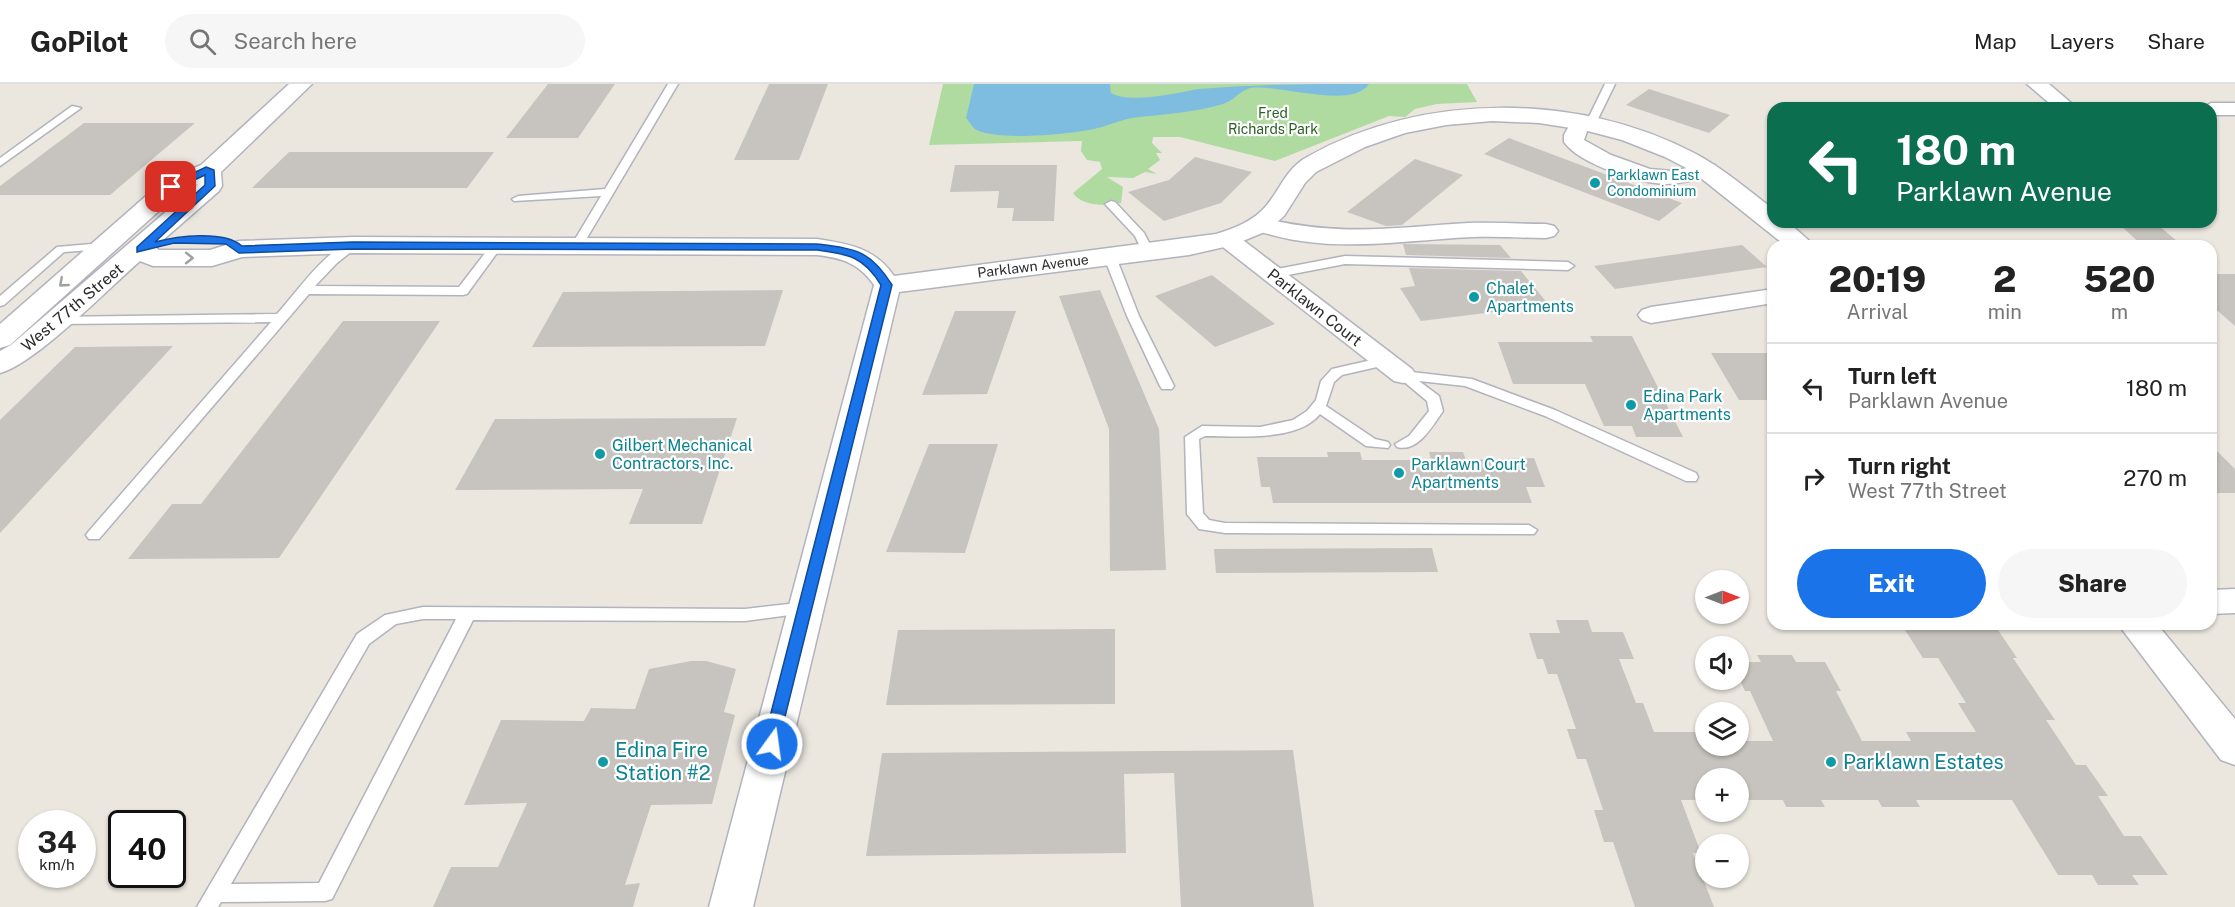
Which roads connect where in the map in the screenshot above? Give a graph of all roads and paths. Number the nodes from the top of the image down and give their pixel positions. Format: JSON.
{"nodes":[{"id":1,"x":301,"y":84,"type":"edge"},
{"id":2,"x":673,"y":84,"type":"edge"},
{"id":3,"x":1610,"y":84,"type":"edge"},
{"id":4,"x":2037,"y":84,"type":"edge"},
{"id":5,"x":2060,"y":102,"type":"edge"},
{"id":6,"x":76,"y":108,"type":"dead end"},
{"id":7,"x":2217,"y":109,"type":"edge"},
{"id":8,"x":2235,"y":109,"type":"edge"},
{"id":9,"x":1585,"y":124,"type":"junction"},
{"id":10,"x":0,"y":163,"type":"edge"},
{"id":11,"x":209,"y":170,"type":"junction"},
{"id":12,"x":609,"y":192,"type":"junction"},
{"id":13,"x":518,"y":199,"type":"dead end"},
{"id":14,"x":1112,"y":204,"type":"dead end"},
{"id":15,"x":1767,"y":217,"type":"edge"},
{"id":16,"x":1259,"y":224,"type":"junction"},
{"id":17,"x":1780,"y":228,"type":"edge"},
{"id":18,"x":1546,"y":231,"type":"dead end"},
{"id":19,"x":1227,"y":239,"type":"junction"},
{"id":20,"x":1795,"y":240,"type":"edge"},
{"id":21,"x":353,"y":245,"type":"junction"},
{"id":22,"x":496,"y":246,"type":"junction"},
{"id":23,"x":577,"y":246,"type":"junction"},
{"id":24,"x":103,"y":247,"type":"junction"},
{"id":25,"x":140,"y":249,"type":"junction"},
{"id":26,"x":1148,"y":252,"type":"junction"},
{"id":27,"x":1110,"y":257,"type":"junction"},
{"id":28,"x":1568,"y":266,"type":"dead end"},
{"id":29,"x":1272,"y":274,"type":"junction"},
{"id":30,"x":887,"y":285,"type":"junction"},
{"id":31,"x":307,"y":290,"type":"junction"},
{"id":32,"x":1767,"y":297,"type":"edge"},
{"id":33,"x":0,"y":302,"type":"edge"},
{"id":34,"x":1651,"y":315,"type":"dead end"},
{"id":35,"x":281,"y":318,"type":"junction"},
{"id":36,"x":57,"y":321,"type":"junction"},
{"id":37,"x":0,"y":339,"type":"edge"},
{"id":38,"x":0,"y":364,"type":"edge"},
{"id":39,"x":1394,"y":368,"type":"junction"},
{"id":40,"x":1167,"y":387,"type":"dead end"},
{"id":41,"x":1320,"y":407,"type":"junction"},
{"id":42,"x":1402,"y":444,"type":"dead end"},
{"id":43,"x":1383,"y":445,"type":"dead end"},
{"id":44,"x":1691,"y":477,"type":"dead end"},
{"id":45,"x":1529,"y":530,"type":"dead end"},
{"id":46,"x":94,"y":535,"type":"dead end"},
{"id":47,"x":2235,"y":601,"type":"edge"},
{"id":48,"x":2217,"y":602,"type":"edge"},
{"id":49,"x":806,"y":608,"type":"junction"},
{"id":50,"x":468,"y":613,"type":"junction"},
{"id":51,"x":2141,"y":630,"type":"edge"},
{"id":52,"x":2235,"y":748,"type":"edge"},
{"id":53,"x":212,"y":900,"type":"edge"},
{"id":54,"x":731,"y":907,"type":"edge"}],
"edges":[{"from":1,"to":11,"type":"street","name":"West 77th Street"},
{"from":2,"to":12,"type":"lane"},
{"from":3,"to":9,"type":"lane"},
{"from":4,"to":5,"type":"street"},
{"from":6,"to":10,"type":"lane"},
{"from":7,"to":8,"type":"street"},
{"from":9,"to":15,"type":"street","name":"Parklawn Avenue"},
{"from":9,"to":16,"type":"street","name":"Parklawn Avenue"},
{"from":11,"to":24,"type":"street","name":"West 77th Street"},
{"from":11,"to":25,"type":"street","name":"West 77th Street"},
{"from":12,"to":13,"type":"lane"},
{"from":12,"to":23,"type":"lane"},
{"from":14,"to":26,"type":"lane"},
{"from":16,"to":18,"type":"street"},
{"from":16,"to":19,"type":"street","name":"Parklawn Avenue"},
{"from":17,"to":20,"type":"street","name":"Parklawn Avenue"},
{"from":19,"to":26,"type":"street","name":"Parklawn Avenue"},
{"from":19,"to":29,"type":"street","name":"Parklawn Court"},
{"from":21,"to":22,"type":"street"},
{"from":21,"to":25,"type":"street"},
{"from":21,"to":31,"type":"lane"},
{"from":22,"to":23,"type":"street"},
{"from":22,"to":31,"type":"lane"},
{"from":23,"to":30,"type":"street"},
{"from":24,"to":25,"type":"street"},
{"from":24,"to":33,"type":"lane"},
{"from":24,"to":37,"type":"street","name":"West 77th Street","one_way":true},
{"from":25,"to":36,"type":"street","name":"West 77th Street"},
{"from":26,"to":27,"type":"street","name":"Parklawn Avenue"},
{"from":27,"to":30,"type":"street","name":"Parklawn Avenue"},
{"from":27,"to":40,"type":"lane"},
{"from":28,"to":29,"type":"lane"},
{"from":29,"to":39,"type":"street","name":"Parklawn Court"},
{"from":30,"to":49,"type":"street"},
{"from":31,"to":35,"type":"lane"},
{"from":32,"to":34,"type":"street"},
{"from":35,"to":36,"type":"lane"},
{"from":35,"to":46,"type":"lane"},
{"from":36,"to":38,"type":"street","name":"West 77th Street"},
{"from":39,"to":41,"type":"lane"},
{"from":39,"to":42,"type":"lane"},
{"from":39,"to":44,"type":"lane"},
{"from":41,"to":43,"type":"lane"},
{"from":41,"to":45,"type":"lane"},
{"from":47,"to":48,"type":"street"},
{"from":49,"to":50,"type":"lane"},
{"from":49,"to":54,"type":"street"},
{"from":50,"to":53,"type":"lane"},
{"from":50,"to":53,"type":"lane"},
{"from":51,"to":52,"type":"street"}]}
